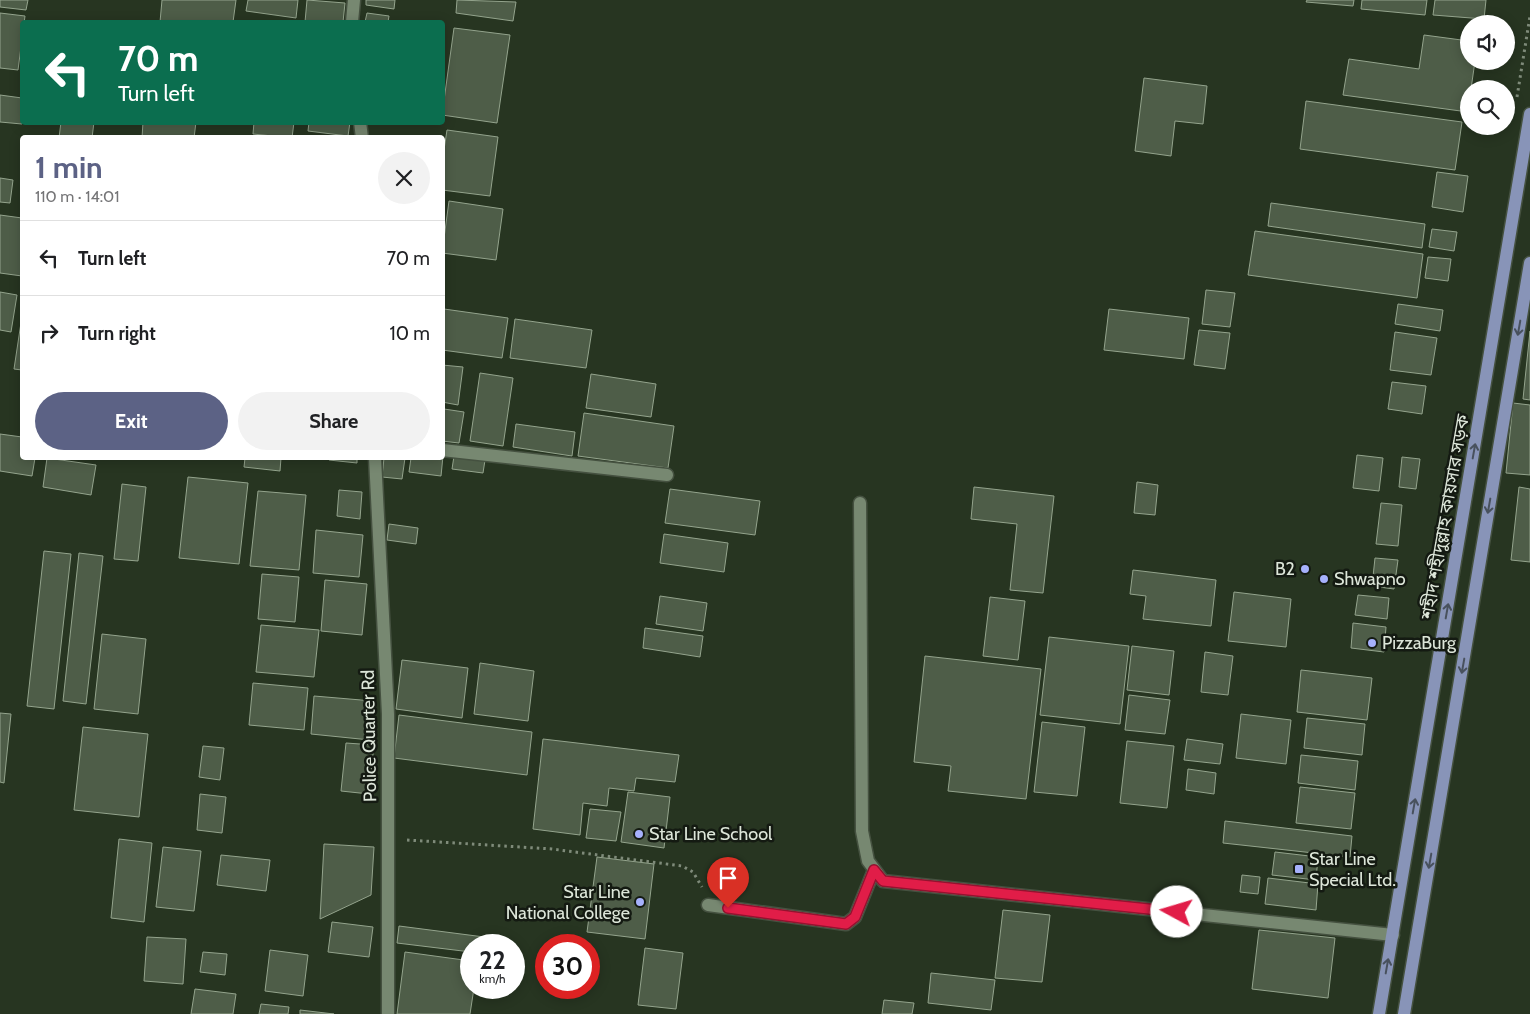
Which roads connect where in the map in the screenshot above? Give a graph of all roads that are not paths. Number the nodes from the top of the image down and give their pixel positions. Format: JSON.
{"nodes":[{"id":1,"x":354,"y":0,"type":"edge"},
{"id":2,"x":352,"y":20,"type":"edge"},
{"id":3,"x":1530,"y":114,"type":"edge"},
{"id":4,"x":1530,"y":263,"type":"edge"},
{"id":5,"x":445,"y":450,"type":"edge"},
{"id":6,"x":374,"y":460,"type":"edge"},
{"id":7,"x":667,"y":475,"type":"dead end"},
{"id":8,"x":860,"y":503,"type":"dead end"},
{"id":9,"x":874,"y":870,"type":"junction"},
{"id":10,"x":708,"y":905,"type":"road end"},
{"id":11,"x":1393,"y":935,"type":"junction"},
{"id":12,"x":388,"y":1014,"type":"edge"},
{"id":13,"x":1379,"y":1014,"type":"edge"},
{"id":14,"x":1404,"y":1014,"type":"edge"}],
"edges":[{"from":1,"to":2,"type":"street"},
{"from":11,"to":3,"type":"main road","name":"শহীদ শহীদুল্লাহ কায়সার সড়ক","one_way":true},
{"from":4,"to":14,"type":"main road","one_way":true},
{"from":5,"to":7,"type":"street"},
{"from":6,"to":12,"type":"street","name":"Police Quarter Rd"},
{"from":8,"to":9,"type":"street"},
{"from":9,"to":10,"type":"street"},
{"from":9,"to":11,"type":"street"},
{"from":13,"to":11,"type":"main road","name":"শহীদ শহীদুল্লাহ কায়সার সড়ক","one_way":true}]}
